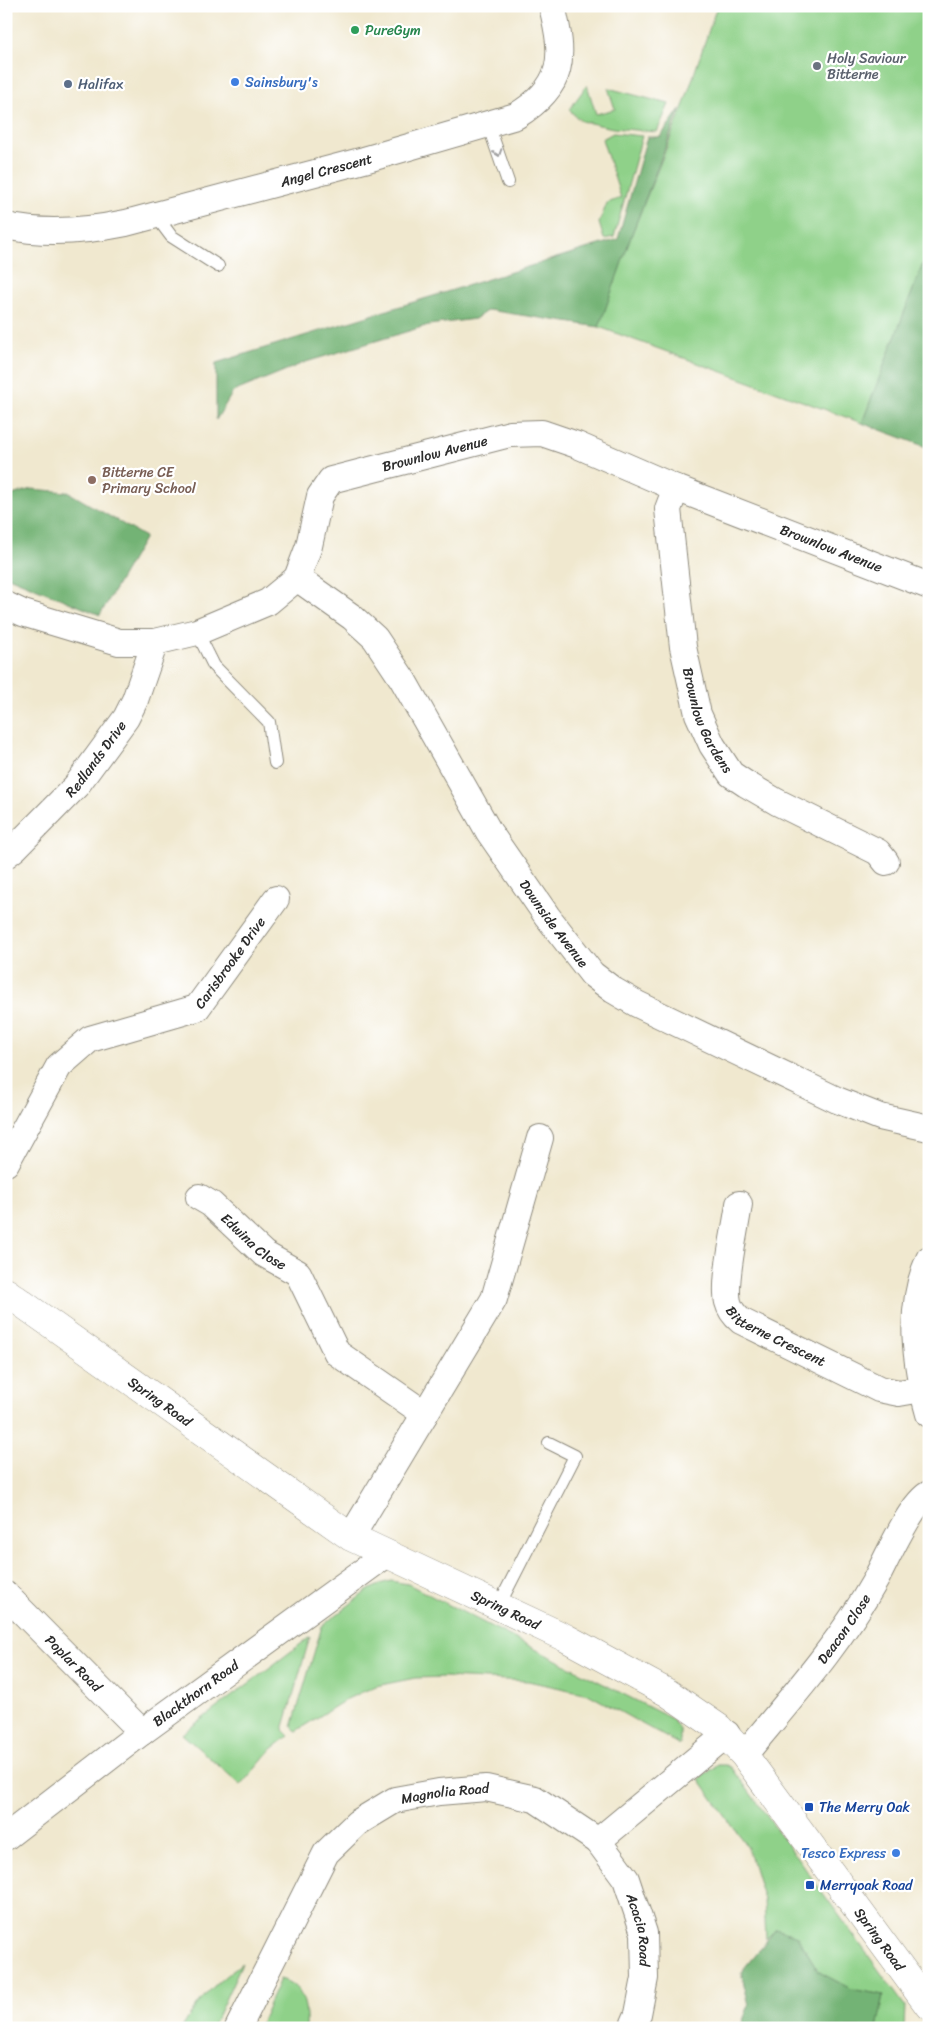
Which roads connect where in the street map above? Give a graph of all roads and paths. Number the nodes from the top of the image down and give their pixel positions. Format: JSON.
{"nodes":[{"id":1,"x":552,"y":6,"type":"edge"},
{"id":2,"x":488,"y":124,"type":"junction"},
{"id":3,"x":508,"y":182,"type":"dead end"},
{"id":4,"x":156,"y":216,"type":"junction"},
{"id":5,"x":6,"y":226,"type":"edge"},
{"id":6,"x":218,"y":266,"type":"dead end"},
{"id":7,"x":676,"y":488,"type":"junction"},
{"id":8,"x":297,"y":578,"type":"junction"},
{"id":9,"x":929,"y":586,"type":"edge"},
{"id":10,"x":6,"y":605,"type":"edge"},
{"id":11,"x":197,"y":632,"type":"junction"},
{"id":12,"x":155,"y":642,"type":"junction"},
{"id":13,"x":275,"y":763,"type":"dead end"},
{"id":14,"x":6,"y":855,"type":"edge"},
{"id":15,"x":886,"y":862,"type":"dead end"},
{"id":16,"x":276,"y":899,"type":"dead end"},
{"id":17,"x":929,"y":1128,"type":"edge"},
{"id":18,"x":540,"y":1138,"type":"dead end"},
{"id":19,"x":6,"y":1163,"type":"edge"},
{"id":20,"x":199,"y":1197,"type":"dead end"},
{"id":21,"x":739,"y":1204,"type":"dead end"},
{"id":22,"x":929,"y":1260,"type":"edge"},
{"id":23,"x":6,"y":1292,"type":"edge"},
{"id":24,"x":925,"y":1402,"type":"edge"},
{"id":25,"x":425,"y":1414,"type":"junction"},
{"id":26,"x":549,"y":1443,"type":"dead end"},
{"id":27,"x":929,"y":1494,"type":"edge"},
{"id":28,"x":351,"y":1537,"type":"junction"},
{"id":29,"x":387,"y":1554,"type":"junction"},
{"id":30,"x":6,"y":1595,"type":"edge"},
{"id":31,"x":499,"y":1605,"type":"junction"},
{"id":32,"x":142,"y":1732,"type":"junction"},
{"id":33,"x":735,"y":1745,"type":"junction"},
{"id":34,"x":6,"y":1837,"type":"edge"},
{"id":35,"x":598,"y":1841,"type":"junction"},
{"id":36,"x":929,"y":2006,"type":"edge"},
{"id":37,"x":238,"y":2028,"type":"edge"},
{"id":38,"x":632,"y":2028,"type":"edge"}],
"edges":[{"from":1,"to":2,"type":"street","name":"Angel Crescent"},
{"from":2,"to":3,"type":"lane","one_way":true},
{"from":2,"to":4,"type":"street","name":"Angel Crescent"},
{"from":4,"to":5,"type":"street","name":"Angel Crescent"},
{"from":4,"to":6,"type":"lane"},
{"from":7,"to":8,"type":"street","name":"Brownlow Avenue"},
{"from":7,"to":9,"type":"street","name":"Brownlow Avenue"},
{"from":7,"to":15,"type":"street","name":"Brownlow Gardens"},
{"from":8,"to":11,"type":"street","name":"Brownlow Avenue"},
{"from":8,"to":17,"type":"street","name":"Downside Avenue"},
{"from":10,"to":12,"type":"street","name":"Brownlow Avenue"},
{"from":11,"to":12,"type":"street","name":"Brownlow Avenue"},
{"from":11,"to":13,"type":"lane"},
{"from":12,"to":14,"type":"street","name":"Redlands Drive"},
{"from":16,"to":19,"type":"street","name":"Carisbrooke Drive"},
{"from":18,"to":25,"type":"street"},
{"from":20,"to":25,"type":"street","name":"Edwina Close"},
{"from":21,"to":24,"type":"street","name":"Bitterne Crescent"},
{"from":22,"to":24,"type":"street"},
{"from":23,"to":28,"type":"street","name":"Spring Road"},
{"from":25,"to":28,"type":"street"},
{"from":26,"to":31,"type":"lane"},
{"from":27,"to":33,"type":"street","name":"Deacon Close"},
{"from":28,"to":29,"type":"street","name":"Spring Road"},
{"from":29,"to":31,"type":"street","name":"Spring Road"},
{"from":29,"to":32,"type":"street","name":"Blackthorn Road"},
{"from":30,"to":32,"type":"street","name":"Poplar Road"},
{"from":31,"to":33,"type":"street","name":"Spring Road"},
{"from":32,"to":34,"type":"street","name":"Blackthorn Road"},
{"from":33,"to":35,"type":"street"},
{"from":33,"to":36,"type":"street","name":"Spring Road"},
{"from":35,"to":37,"type":"street","name":"Magnolia Road"},
{"from":35,"to":38,"type":"street","name":"Acacia Road"}]}
